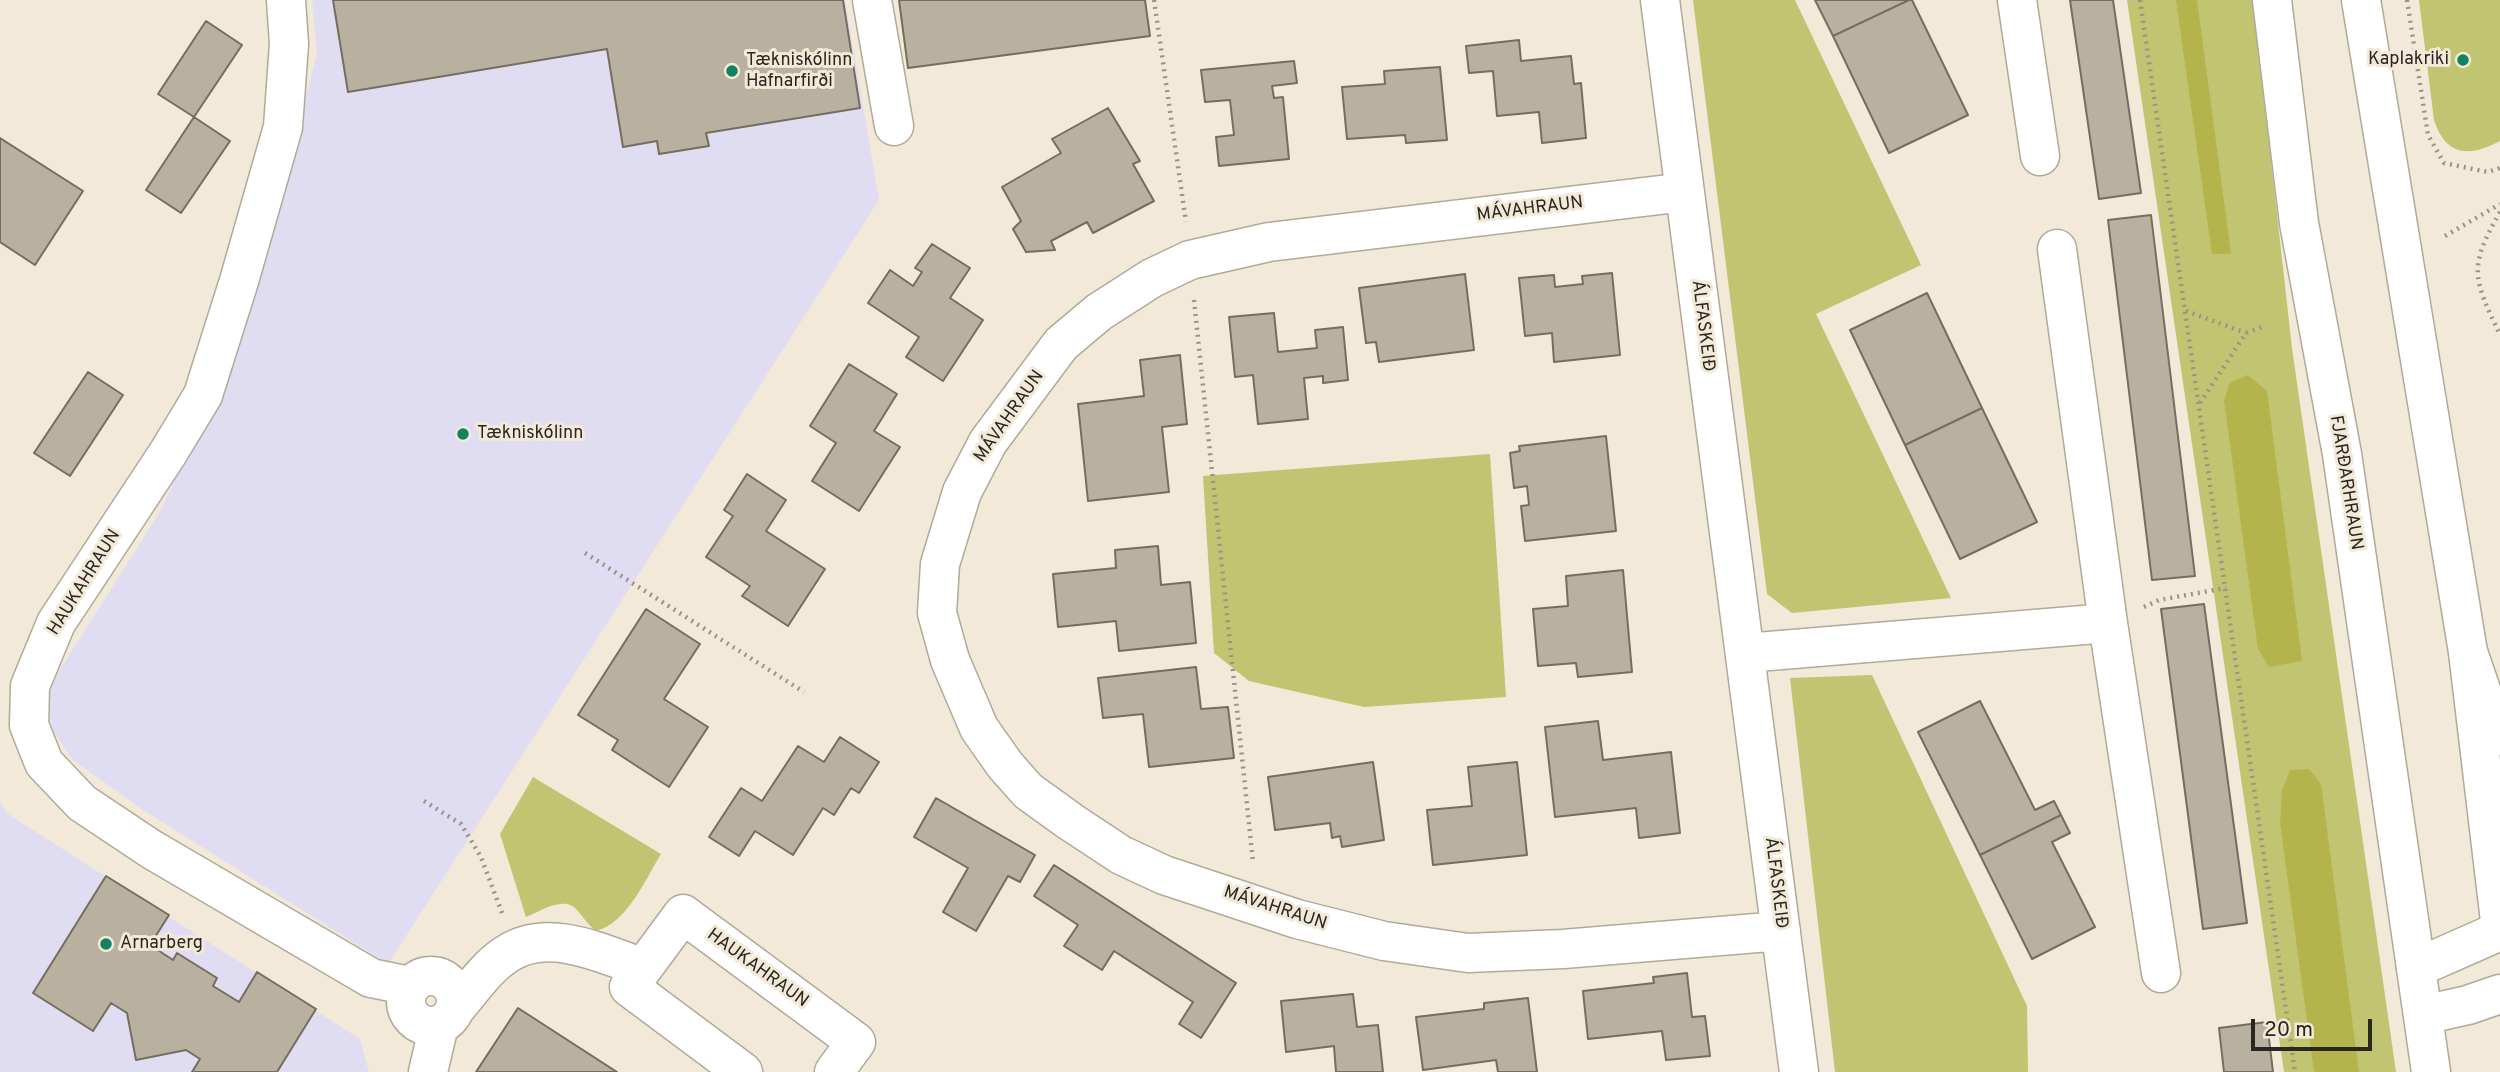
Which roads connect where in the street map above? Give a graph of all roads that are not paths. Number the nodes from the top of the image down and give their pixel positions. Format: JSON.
{"nodes":[{"id":1,"x":286,"y":0,"type":"edge"},
{"id":2,"x":872,"y":0,"type":"edge"},
{"id":3,"x":1660,"y":0,"type":"edge"},
{"id":4,"x":2017,"y":0,"type":"edge"},
{"id":5,"x":2272,"y":0,"type":"edge"},
{"id":6,"x":2361,"y":0,"type":"edge"},
{"id":7,"x":894,"y":126,"type":"dead end"},
{"id":8,"x":2040,"y":156,"type":"dead end"},
{"id":9,"x":1685,"y":192,"type":"junction"},
{"id":10,"x":2057,"y":249,"type":"dead end"},
{"id":11,"x":2108,"y":623,"type":"junction"},
{"id":12,"x":2468,"y":652,"type":"junction"},
{"id":13,"x":1745,"y":653,"type":"junction"},
{"id":14,"x":2500,"y":736,"type":"edge"},
{"id":15,"x":2500,"y":922,"type":"edge"},
{"id":16,"x":1781,"y":931,"type":"junction"},
{"id":17,"x":2500,"y":931,"type":"edge"},
{"id":18,"x":643,"y":968,"type":"junction"},
{"id":19,"x":2416,"y":968,"type":"junction"},
{"id":20,"x":2161,"y":973,"type":"dead end"},
{"id":21,"x":2500,"y":993,"type":"edge"},
{"id":22,"x":2423,"y":1015,"type":"junction"},
{"id":23,"x":447,"y":1018,"type":"junction"},
{"id":24,"x":428,"y":1072,"type":"edge"},
{"id":25,"x":743,"y":1072,"type":"edge"},
{"id":26,"x":834,"y":1072,"type":"edge"},
{"id":27,"x":1799,"y":1072,"type":"edge"},
{"id":28,"x":2431,"y":1072,"type":"edge"}],
"edges":[{"from":1,"to":23,"type":"main road","name":"HAUKAHRAUN"},
{"from":2,"to":7,"type":"main road"},
{"from":3,"to":9,"type":"main road","name":"ÁLFASKEIÐ"},
{"from":4,"to":8,"type":"main road"},
{"from":5,"to":19,"type":"main road","name":"FJARÐARHRAUN"},
{"from":6,"to":12,"type":"main road"},
{"from":9,"to":13,"type":"main road","name":"ÁLFASKEIÐ"},
{"from":9,"to":16,"type":"main road","name":"MÁVAHRAUN"},
{"from":10,"to":11,"type":"main road"},
{"from":11,"to":13,"type":"main road"},
{"from":11,"to":20,"type":"main road"},
{"from":12,"to":14,"type":"main road"},
{"from":12,"to":15,"type":"main road"},
{"from":13,"to":16,"type":"main road","name":"ÁLFASKEIÐ"},
{"from":16,"to":27,"type":"main road","name":"ÁLFASKEIÐ"},
{"from":17,"to":19,"type":"main road"},
{"from":18,"to":23,"type":"main road"},
{"from":18,"to":25,"type":"main road","name":"HAUKAHRAUN"},
{"from":18,"to":26,"type":"main road","name":"HAUKAHRAUN"},
{"from":19,"to":22,"type":"main road","name":"FJARÐARHRAUN"},
{"from":21,"to":22,"type":"main road"},
{"from":22,"to":28,"type":"main road","name":"FJARÐARHRAUN"},
{"from":23,"to":24,"type":"main road"}]}
